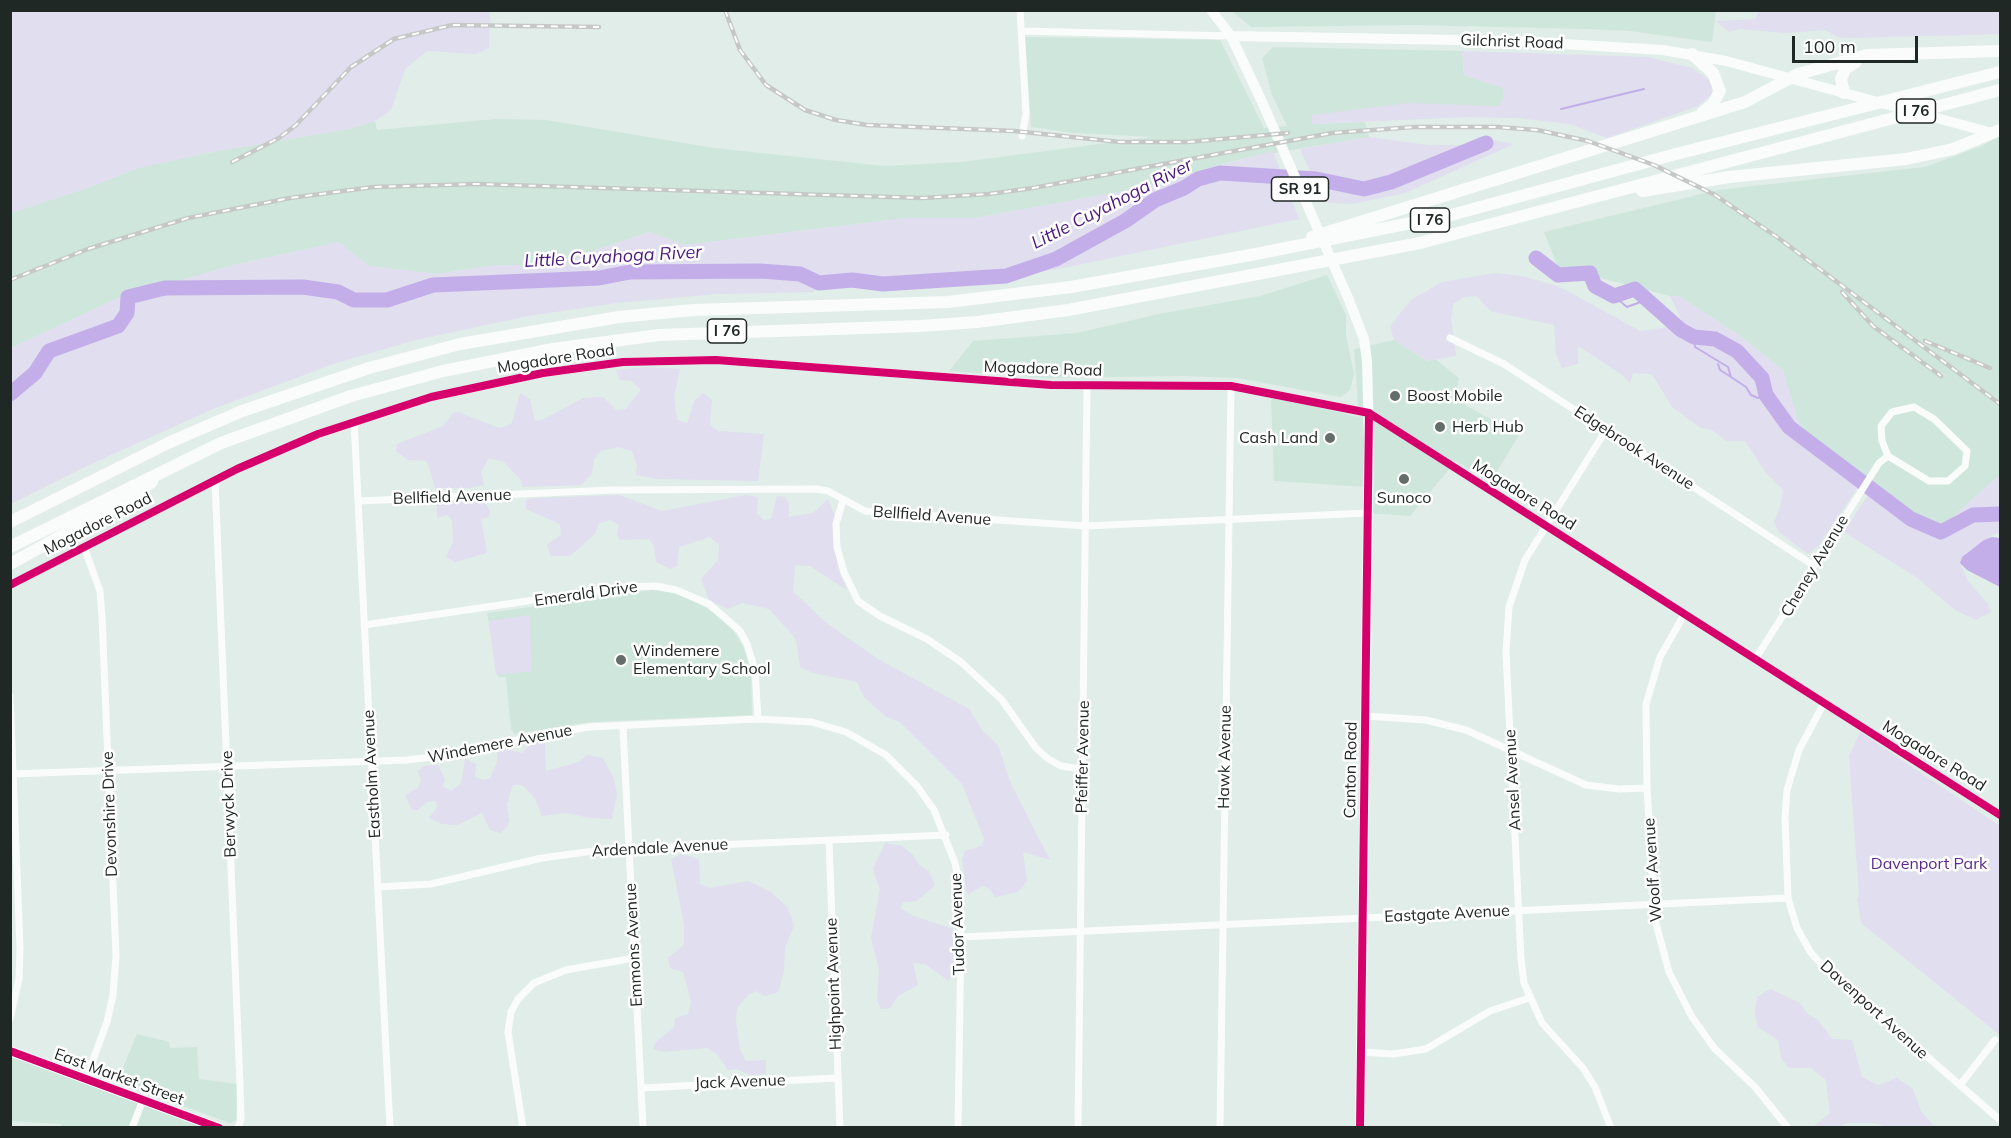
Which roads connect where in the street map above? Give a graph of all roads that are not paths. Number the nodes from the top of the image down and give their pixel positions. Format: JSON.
{"nodes":[{"id":1,"x":1020,"y":10,"type":"edge"},
{"id":2,"x":1211,"y":10,"type":"edge"},
{"id":3,"x":1022,"y":31,"type":"junction"},
{"id":4,"x":1232,"y":36,"type":"junction"},
{"id":5,"x":2001,"y":51,"type":"edge"},
{"id":6,"x":1692,"y":54,"type":"junction"},
{"id":7,"x":1867,"y":55,"type":"junction"},
{"id":8,"x":2001,"y":72,"type":"edge"},
{"id":9,"x":1787,"y":78,"type":"junction"},
{"id":10,"x":2001,"y":90,"type":"edge"},
{"id":11,"x":1844,"y":93,"type":"junction"},
{"id":12,"x":1694,"y":119,"type":"junction"},
{"id":13,"x":1996,"y":131,"type":"edge"},
{"id":14,"x":1022,"y":136,"type":"dead end"},
{"id":15,"x":1636,"y":189,"type":"junction"},
{"id":16,"x":1256,"y":254,"type":"junction"},
{"id":17,"x":1450,"y":338,"type":"dead end"},
{"id":18,"x":1087,"y":386,"type":"junction"},
{"id":19,"x":1231,"y":386,"type":"junction"},
{"id":20,"x":1369,"y":413,"type":"junction"},
{"id":21,"x":354,"y":421,"type":"junction"},
{"id":22,"x":1606,"y":430,"type":"junction"},
{"id":23,"x":1888,"y":456,"type":"junction"},
{"id":24,"x":181,"y":461,"type":"junction"},
{"id":25,"x":215,"y":480,"type":"junction"},
{"id":26,"x":843,"y":500,"type":"junction"},
{"id":27,"x":358,"y":501,"type":"junction"},
{"id":28,"x":1367,"y":513,"type":"junction"},
{"id":29,"x":1228,"y":520,"type":"junction"},
{"id":30,"x":12,"y":521,"type":"edge"},
{"id":31,"x":1546,"y":525,"type":"junction"},
{"id":32,"x":1086,"y":526,"type":"junction"},
{"id":33,"x":10,"y":547,"type":"edge"},
{"id":34,"x":84,"y":547,"type":"junction"},
{"id":35,"x":10,"y":564,"type":"edge"},
{"id":36,"x":1813,"y":565,"type":"junction"},
{"id":37,"x":10,"y":585,"type":"edge"},
{"id":38,"x":1685,"y":613,"type":"junction"},
{"id":39,"x":364,"y":625,"type":"junction"},
{"id":40,"x":1756,"y":658,"type":"junction"},
{"id":41,"x":10,"y":696,"type":"edge"},
{"id":42,"x":1824,"y":703,"type":"junction"},
{"id":43,"x":1365,"y":716,"type":"junction"},
{"id":44,"x":758,"y":719,"type":"junction"},
{"id":45,"x":623,"y":727,"type":"junction"},
{"id":46,"x":876,"y":748,"type":"joint"},
{"id":47,"x":1510,"y":750,"type":"junction"},
{"id":48,"x":371,"y":762,"type":"junction"},
{"id":49,"x":228,"y":767,"type":"junction"},
{"id":50,"x":1082,"y":769,"type":"junction"},
{"id":51,"x":108,"y":771,"type":"junction"},
{"id":52,"x":12,"y":774,"type":"edge"},
{"id":53,"x":1647,"y":788,"type":"junction"},
{"id":54,"x":2001,"y":815,"type":"edge"},
{"id":55,"x":946,"y":835,"type":"junction"},
{"id":56,"x":829,"y":841,"type":"junction"},
{"id":57,"x":629,"y":849,"type":"junction"},
{"id":58,"x":378,"y":887,"type":"junction"},
{"id":59,"x":1788,"y":898,"type":"junction"},
{"id":60,"x":1653,"y":904,"type":"junction"},
{"id":61,"x":1519,"y":910,"type":"junction"},
{"id":62,"x":1363,"y":918,"type":"junction"},
{"id":63,"x":1224,"y":925,"type":"junction"},
{"id":64,"x":1080,"y":931,"type":"junction"},
{"id":65,"x":961,"y":937,"type":"junction"},
{"id":66,"x":634,"y":958,"type":"junction"},
{"id":67,"x":1529,"y":998,"type":"junction"},
{"id":68,"x":10,"y":1018,"type":"edge"},
{"id":69,"x":1995,"y":1040,"type":"dead end"},
{"id":70,"x":10,"y":1051,"type":"edge"},
{"id":71,"x":1361,"y":1052,"type":"junction"},
{"id":72,"x":837,"y":1078,"type":"junction"},
{"id":73,"x":86,"y":1079,"type":"junction"},
{"id":74,"x":1960,"y":1085,"type":"junction"},
{"id":75,"x":642,"y":1088,"type":"junction"},
{"id":76,"x":143,"y":1100,"type":"junction"},
{"id":77,"x":2001,"y":1120,"type":"edge"},
{"id":78,"x":132,"y":1128,"type":"edge"},
{"id":79,"x":219,"y":1128,"type":"edge"},
{"id":80,"x":238,"y":1128,"type":"edge"},
{"id":81,"x":390,"y":1128,"type":"edge"},
{"id":82,"x":523,"y":1128,"type":"edge"},
{"id":83,"x":643,"y":1128,"type":"edge"},
{"id":84,"x":840,"y":1128,"type":"edge"},
{"id":85,"x":958,"y":1128,"type":"edge"},
{"id":86,"x":1078,"y":1128,"type":"edge"},
{"id":87,"x":1220,"y":1128,"type":"edge"},
{"id":88,"x":1360,"y":1128,"type":"edge"},
{"id":89,"x":1611,"y":1128,"type":"edge"},
{"id":90,"x":1788,"y":1128,"type":"edge"}],
"edges":[{"from":1,"to":3,"type":"street"},
{"from":2,"to":4,"type":"main road","number":"SR 91"},
{"from":3,"to":4,"type":"street","name":"Gilchrist Road"},
{"from":3,"to":14,"type":"street"},
{"from":4,"to":6,"type":"main road","name":"Gilchrist Road"},
{"from":4,"to":20,"type":"main road","number":"SR 91"},
{"from":5,"to":7,"type":"highway"},
{"from":6,"to":9,"type":"main road","name":"Gilchrist Road"},
{"from":6,"to":12,"type":"highway"},
{"from":7,"to":9,"type":"highway"},
{"from":7,"to":11,"type":"highway"},
{"from":8,"to":16,"type":"highway","number":"I 76"},
{"from":9,"to":11,"type":"main road","name":"Gilchrist Road"},
{"from":9,"to":12,"type":"highway"},
{"from":10,"to":15,"type":"highway","number":"I 76"},
{"from":11,"to":13,"type":"main road","name":"Gilchrist Road"},
{"from":12,"to":16,"type":"highway"},
{"from":13,"to":15,"type":"highway"},
{"from":15,"to":24,"type":"highway","number":"I 76"},
{"from":16,"to":30,"type":"highway","number":"I 76"},
{"from":17,"to":22,"type":"street","name":"Edgebrook Avenue"},
{"from":18,"to":19,"type":"street","name":"Mogadore Road"},
{"from":18,"to":21,"type":"street","name":"Mogadore Road"},
{"from":18,"to":32,"type":"street","name":"Pfeiffer Avenue"},
{"from":19,"to":20,"type":"street","name":"Mogadore Road"},
{"from":19,"to":29,"type":"street","name":"Hawk Avenue"},
{"from":20,"to":28,"type":"main road","name":"Canton Road","number":"SR 91"},
{"from":20,"to":31,"type":"street","name":"Mogadore Road"},
{"from":21,"to":25,"type":"street","name":"Mogadore Road"},
{"from":21,"to":27,"type":"street","name":"Eastholm Avenue"},
{"from":22,"to":31,"type":"street","name":"Ansel Avenue"},
{"from":22,"to":36,"type":"street","name":"Edgebrook Avenue"},
{"from":23,"to":23,"type":"street"},
{"from":23,"to":36,"type":"street","name":"Cheney Avenue"},
{"from":24,"to":33,"type":"highway","number":"I 76"},
{"from":24,"to":35,"type":"highway"},
{"from":25,"to":34,"type":"street","name":"Mogadore Road"},
{"from":25,"to":49,"type":"street","name":"Berwyck Drive"},
{"from":26,"to":27,"type":"street","name":"Bellfield Avenue"},
{"from":26,"to":32,"type":"street","name":"Bellfield Avenue"},
{"from":26,"to":50,"type":"street"},
{"from":27,"to":39,"type":"street","name":"Eastholm Avenue"},
{"from":28,"to":29,"type":"street","name":"Bellfield Avenue"},
{"from":28,"to":43,"type":"main road","name":"Canton Road","number":"SR 91"},
{"from":29,"to":32,"type":"street","name":"Bellfield Avenue"},
{"from":29,"to":63,"type":"street","name":"Hawk Avenue"},
{"from":31,"to":38,"type":"street","name":"Mogadore Road"},
{"from":31,"to":47,"type":"street","name":"Ansel Avenue"},
{"from":32,"to":50,"type":"street","name":"Pfeiffer Avenue"},
{"from":34,"to":37,"type":"street","name":"Mogadore Road"},
{"from":34,"to":51,"type":"street","name":"Devonshire Drive"},
{"from":36,"to":40,"type":"street","name":"Cheney Avenue"},
{"from":38,"to":40,"type":"street","name":"Mogadore Road"},
{"from":38,"to":53,"type":"street","name":"Woolf Avenue"},
{"from":39,"to":44,"type":"street","name":"Emerald Drive"},
{"from":39,"to":48,"type":"street","name":"Eastholm Avenue"},
{"from":40,"to":42,"type":"street","name":"Mogadore Road"},
{"from":41,"to":52,"type":"street"},
{"from":42,"to":54,"type":"street","name":"Mogadore Road"},
{"from":42,"to":59,"type":"street","name":"Davenport Avenue"},
{"from":43,"to":47,"type":"street"},
{"from":43,"to":62,"type":"main road","name":"Canton Road","number":"SR 91"},
{"from":44,"to":45,"type":"street","name":"Windemere Avenue"},
{"from":44,"to":46,"type":"street","name":"Windemere Avenue"},
{"from":45,"to":48,"type":"street","name":"Windemere Avenue"},
{"from":45,"to":57,"type":"street","name":"Emmons Avenue"},
{"from":46,"to":55,"type":"street","name":"Tudor Avenue"},
{"from":47,"to":53,"type":"street"},
{"from":47,"to":61,"type":"street","name":"Ansel Avenue"},
{"from":48,"to":49,"type":"street","name":"Windemere Avenue"},
{"from":48,"to":58,"type":"street","name":"Eastholm Avenue"},
{"from":49,"to":51,"type":"street","name":"Windemere Avenue"},
{"from":49,"to":80,"type":"street","name":"Berwyck Drive"},
{"from":50,"to":64,"type":"street","name":"Pfeiffer Avenue"},
{"from":51,"to":52,"type":"street","name":"Windemere Avenue"},
{"from":51,"to":73,"type":"street","name":"Devonshire Drive"},
{"from":52,"to":68,"type":"street"},
{"from":53,"to":60,"type":"street","name":"Woolf Avenue"},
{"from":55,"to":56,"type":"street","name":"Ardendale Avenue"},
{"from":55,"to":65,"type":"street","name":"Tudor Avenue"},
{"from":56,"to":57,"type":"street","name":"Ardendale Avenue"},
{"from":56,"to":72,"type":"street","name":"Highpoint Avenue"},
{"from":57,"to":58,"type":"street","name":"Ardendale Avenue"},
{"from":57,"to":66,"type":"street","name":"Emmons Avenue"},
{"from":58,"to":81,"type":"street","name":"Eastholm Avenue"},
{"from":59,"to":60,"type":"street","name":"Eastgate Avenue"},
{"from":59,"to":74,"type":"street","name":"Davenport Avenue"},
{"from":60,"to":61,"type":"street","name":"Eastgate Avenue"},
{"from":60,"to":90,"type":"street","name":"Woolf Avenue"},
{"from":61,"to":62,"type":"street","name":"Eastgate Avenue"},
{"from":61,"to":67,"type":"street","name":"Ansel Avenue"},
{"from":62,"to":63,"type":"street","name":"Eastgate Avenue"},
{"from":62,"to":71,"type":"main road","name":"Canton Road","number":"SR 91"},
{"from":63,"to":64,"type":"street","name":"Eastgate Avenue"},
{"from":63,"to":87,"type":"street","name":"Hawk Avenue"},
{"from":64,"to":65,"type":"street","name":"Eastgate Avenue"},
{"from":64,"to":86,"type":"street","name":"Pfeiffer Avenue"},
{"from":65,"to":85,"type":"street","name":"Tudor Avenue"},
{"from":66,"to":75,"type":"street","name":"Emmons Avenue"},
{"from":66,"to":82,"type":"street"},
{"from":67,"to":71,"type":"street"},
{"from":67,"to":89,"type":"street","name":"Ansel Avenue"},
{"from":69,"to":74,"type":"street"},
{"from":70,"to":73,"type":"main road","name":"East Market Street"},
{"from":71,"to":88,"type":"main road","name":"Canton Road","number":"SR 91"},
{"from":72,"to":75,"type":"street","name":"Jack Avenue"},
{"from":72,"to":84,"type":"street","name":"Highpoint Avenue"},
{"from":73,"to":76,"type":"main road","name":"East Market Street"},
{"from":74,"to":77,"type":"street","name":"Davenport Avenue"},
{"from":75,"to":83,"type":"street","name":"Emmons Avenue"},
{"from":76,"to":78,"type":"street"},
{"from":76,"to":79,"type":"main road","name":"East Market Street"}]}
